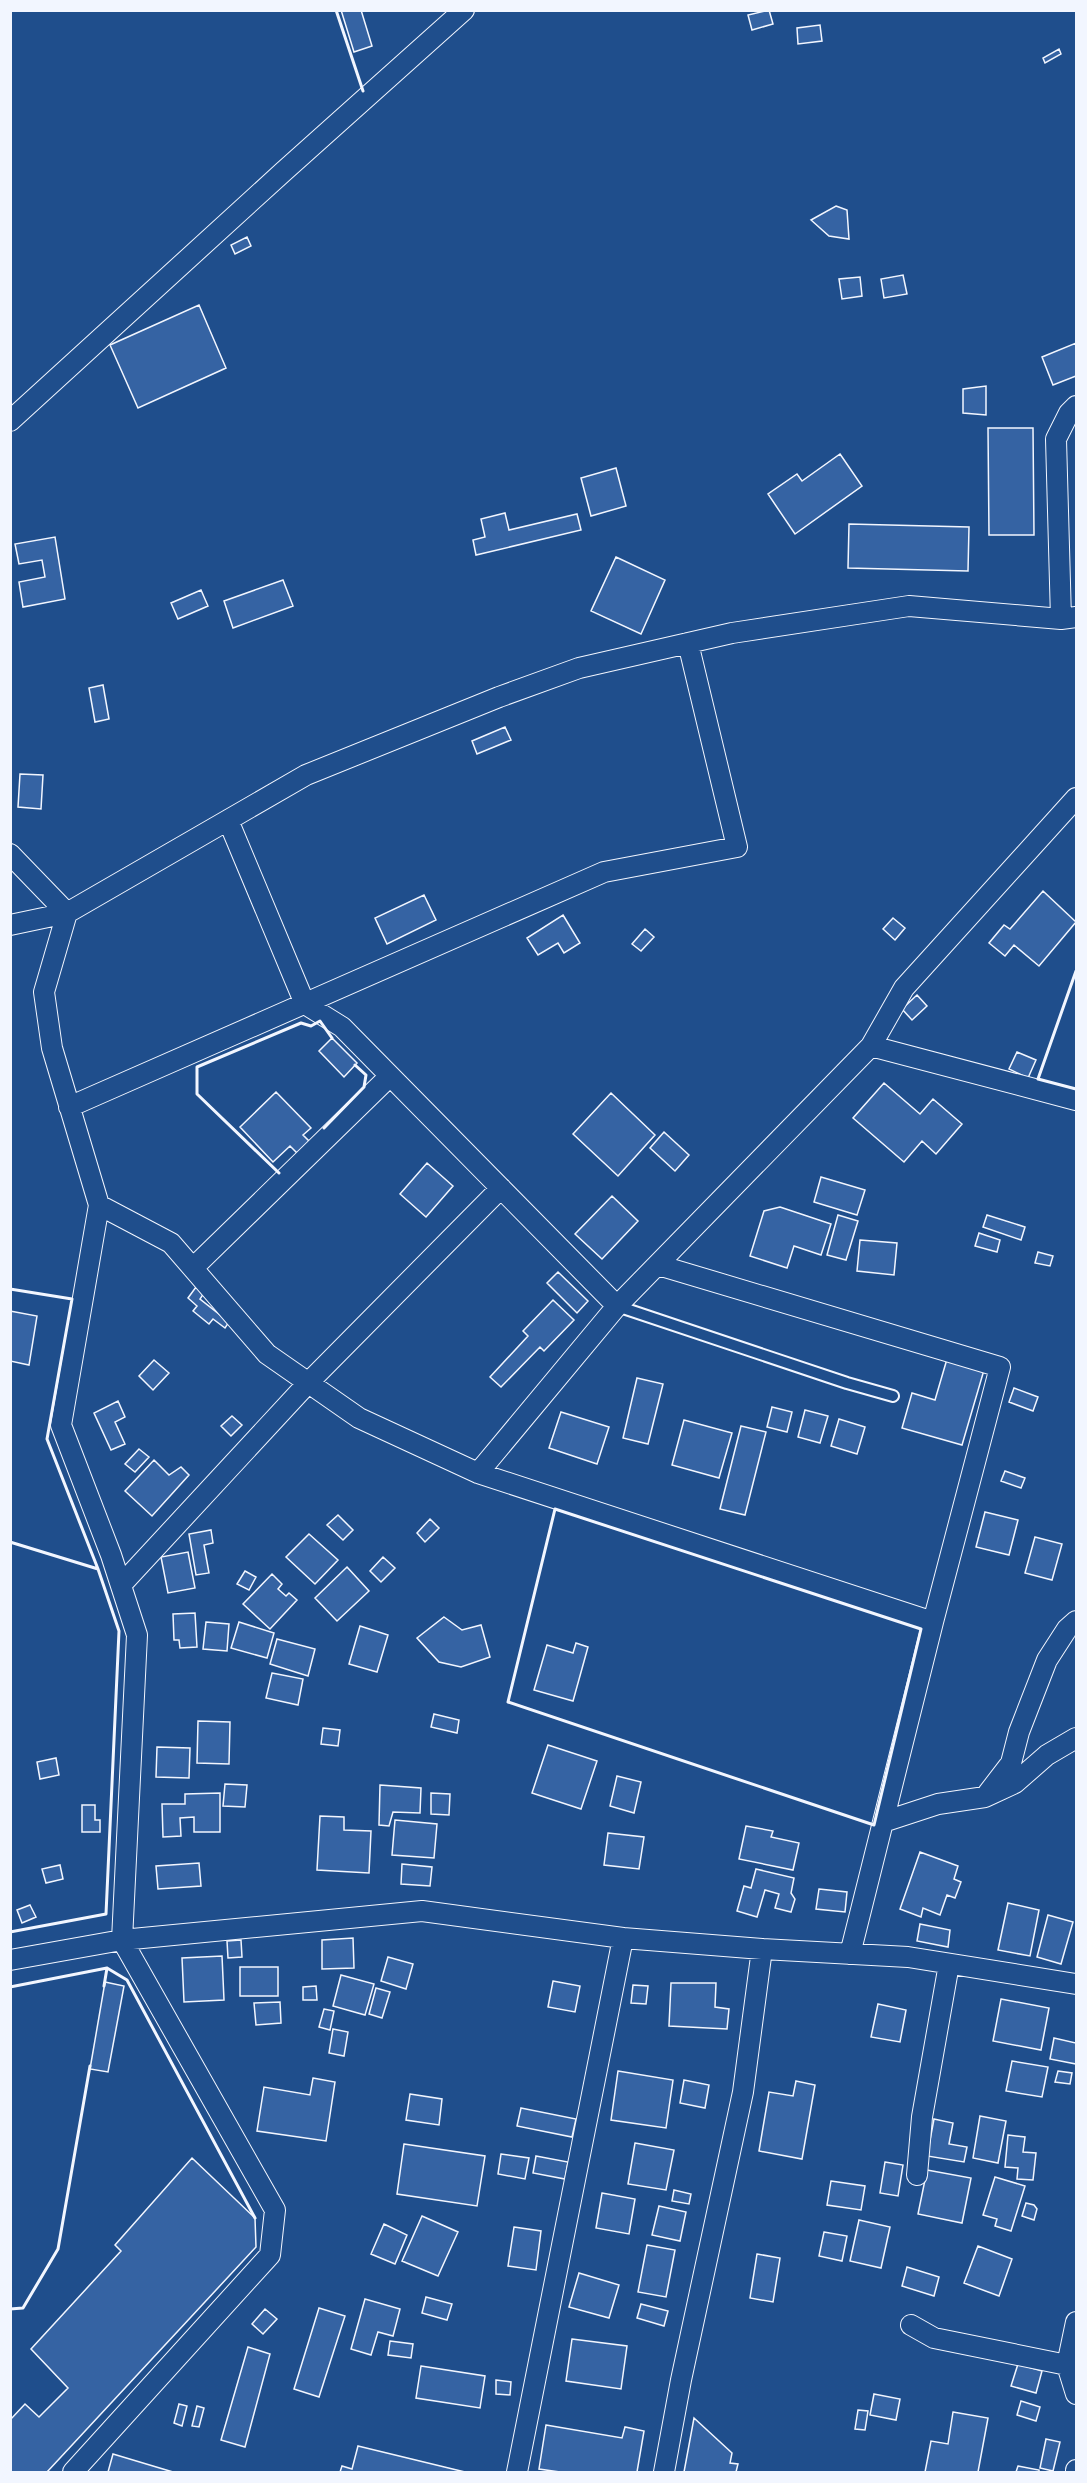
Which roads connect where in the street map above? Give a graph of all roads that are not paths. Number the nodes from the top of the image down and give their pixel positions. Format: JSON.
{"nodes":[{"id":1,"x":464,"y":10,"type":"edge"},
{"id":2,"x":1077,"y":406,"type":"edge"},
{"id":3,"x":10,"y":421,"type":"edge"},
{"id":4,"x":1069,"y":618,"type":"edge"},
{"id":5,"x":688,"y":643,"type":"junction"},
{"id":6,"x":1077,"y":798,"type":"edge"},
{"id":7,"x":228,"y":820,"type":"junction"},
{"id":8,"x":10,"y":854,"type":"edge"},
{"id":9,"x":67,"y":913,"type":"junction"},
{"id":10,"x":10,"y":925,"type":"edge"},
{"id":11,"x":305,"y":1004,"type":"junction"},
{"id":12,"x":871,"y":1046,"type":"junction"},
{"id":13,"x":390,"y":1076,"type":"junction"},
{"id":14,"x":1077,"y":1100,"type":"edge"},
{"id":15,"x":69,"y":1107,"type":"junction"},
{"id":16,"x":501,"y":1188,"type":"junction"},
{"id":17,"x":99,"y":1205,"type":"junction"},
{"id":18,"x":658,"y":1265,"type":"junction"},
{"id":19,"x":193,"y":1268,"type":"junction"},
{"id":20,"x":617,"y":1306,"type":"junction"},
{"id":21,"x":308,"y":1383,"type":"junction"},
{"id":22,"x":893,"y":1396,"type":"dead end"},
{"id":23,"x":478,"y":1473,"type":"junction"},
{"id":24,"x":121,"y":1585,"type":"junction"},
{"id":25,"x":1077,"y":1621,"type":"edge"},
{"id":26,"x":933,"y":1622,"type":"junction"},
{"id":27,"x":1077,"y":1738,"type":"edge"},
{"id":28,"x":985,"y":1797,"type":"junction"},
{"id":29,"x":884,"y":1822,"type":"junction"},
{"id":30,"x":623,"y":1938,"type":"junction"},
{"id":31,"x":122,"y":1940,"type":"junction"},
{"id":32,"x":762,"y":1949,"type":"junction"},
{"id":33,"x":850,"y":1954,"type":"junction"},
{"id":34,"x":10,"y":1960,"type":"edge"},
{"id":35,"x":949,"y":1964,"type":"junction"},
{"id":36,"x":1077,"y":1984,"type":"edge"},
{"id":37,"x":917,"y":2175,"type":"dead end"},
{"id":38,"x":1077,"y":2322,"type":"edge"},
{"id":39,"x":911,"y":2325,"type":"dead end"},
{"id":40,"x":1067,"y":2366,"type":"junction"},
{"id":41,"x":1077,"y":2394,"type":"edge"},
{"id":42,"x":73,"y":2472,"type":"edge"},
{"id":43,"x":516,"y":2472,"type":"edge"},
{"id":44,"x":664,"y":2472,"type":"edge"}],
"edges":[{"from":1,"to":3,"type":"street"},
{"from":2,"to":4,"type":"street"},
{"from":4,"to":5,"type":"street"},
{"from":5,"to":7,"type":"street"},
{"from":5,"to":11,"type":"street"},
{"from":6,"to":12,"type":"street"},
{"from":7,"to":9,"type":"street"},
{"from":7,"to":11,"type":"street"},
{"from":8,"to":9,"type":"street"},
{"from":9,"to":10,"type":"street"},
{"from":9,"to":15,"type":"street"},
{"from":11,"to":13,"type":"street"},
{"from":11,"to":15,"type":"street"},
{"from":12,"to":14,"type":"street"},
{"from":12,"to":18,"type":"street"},
{"from":13,"to":16,"type":"street"},
{"from":13,"to":19,"type":"street"},
{"from":15,"to":17,"type":"street"},
{"from":16,"to":20,"type":"street"},
{"from":16,"to":21,"type":"street"},
{"from":17,"to":19,"type":"street"},
{"from":17,"to":24,"type":"street"},
{"from":18,"to":20,"type":"street"},
{"from":18,"to":26,"type":"street"},
{"from":19,"to":21,"type":"street"},
{"from":20,"to":22,"type":"lane"},
{"from":20,"to":23,"type":"street"},
{"from":21,"to":23,"type":"street"},
{"from":21,"to":24,"type":"street"},
{"from":23,"to":26,"type":"street"},
{"from":24,"to":31,"type":"street"},
{"from":25,"to":28,"type":"street"},
{"from":26,"to":29,"type":"street"},
{"from":27,"to":28,"type":"street"},
{"from":28,"to":29,"type":"street"},
{"from":29,"to":33,"type":"street"},
{"from":30,"to":31,"type":"street"},
{"from":30,"to":32,"type":"street"},
{"from":30,"to":43,"type":"street"},
{"from":31,"to":34,"type":"street"},
{"from":31,"to":42,"type":"street"},
{"from":32,"to":33,"type":"street"},
{"from":32,"to":44,"type":"street"},
{"from":33,"to":35,"type":"street"},
{"from":35,"to":36,"type":"street"},
{"from":35,"to":37,"type":"street"},
{"from":38,"to":40,"type":"street"},
{"from":39,"to":40,"type":"street"},
{"from":40,"to":41,"type":"street"}]}
